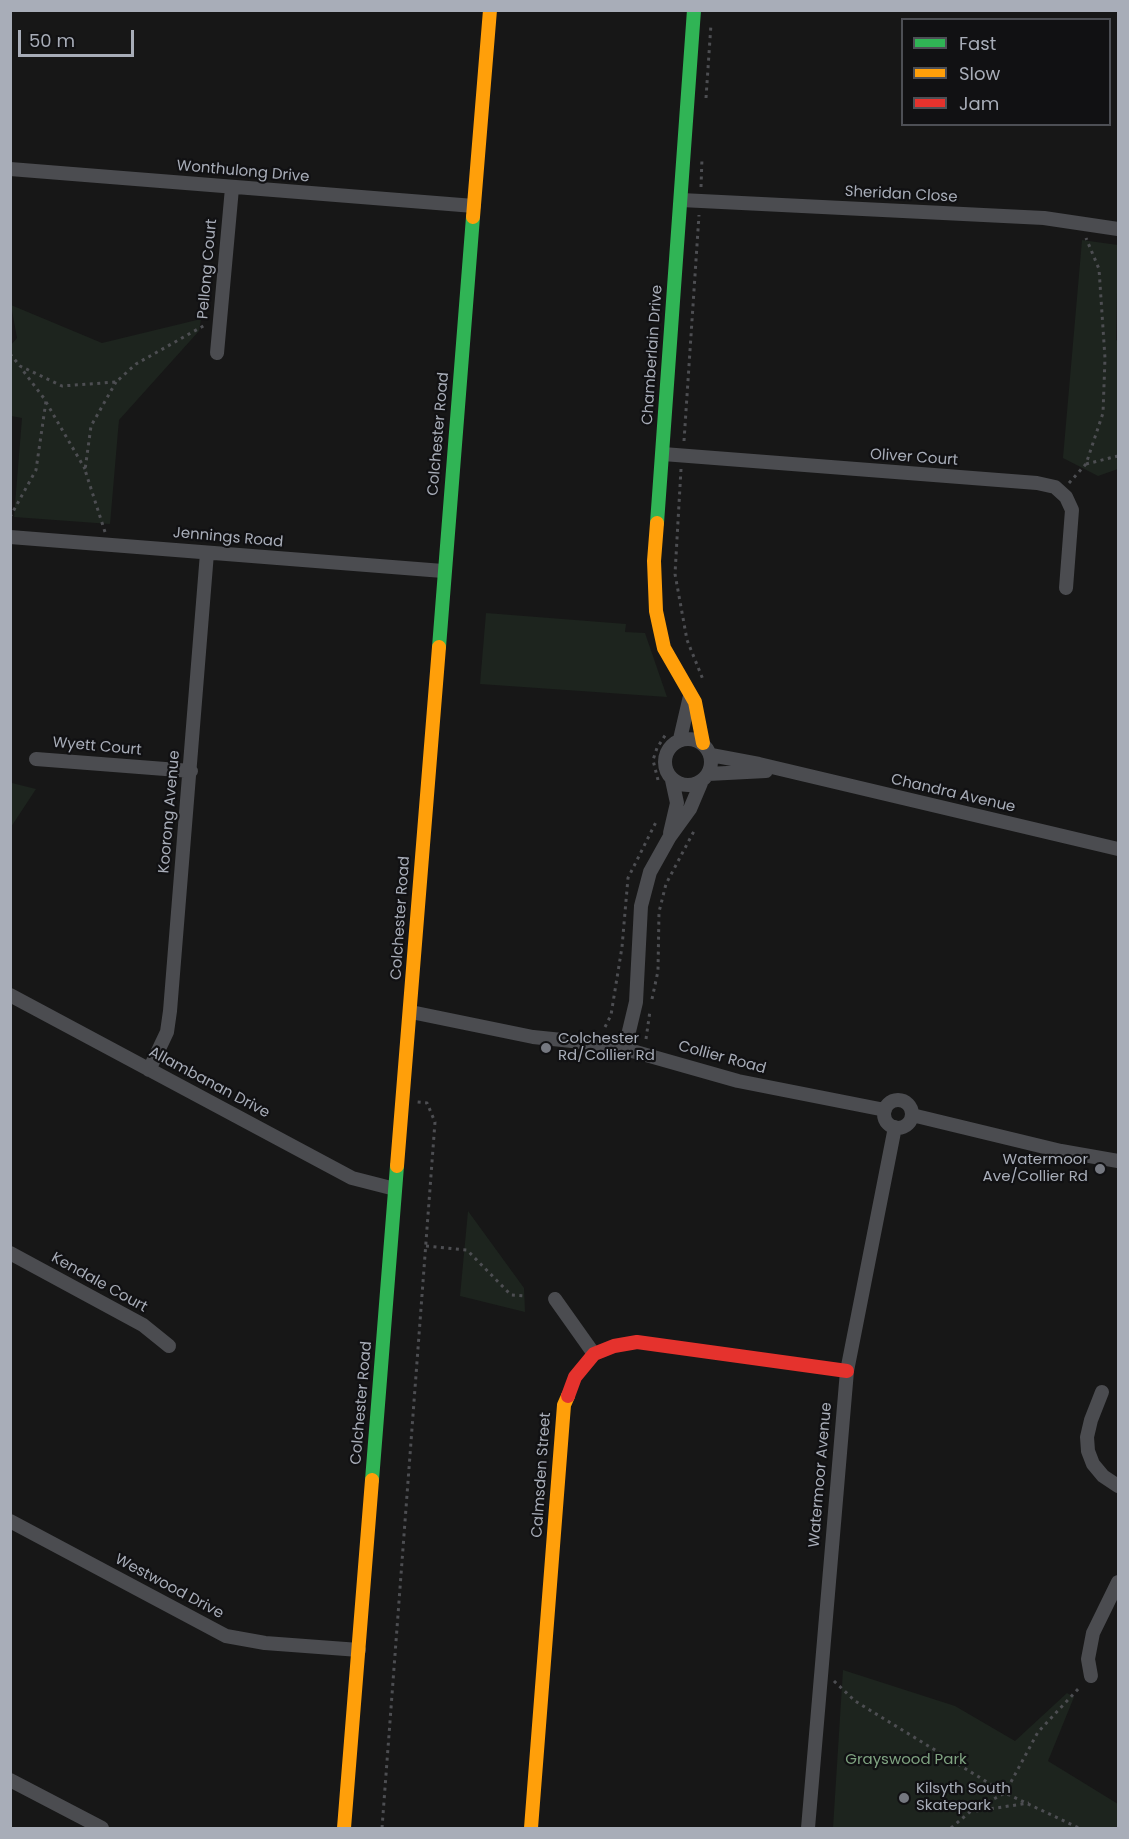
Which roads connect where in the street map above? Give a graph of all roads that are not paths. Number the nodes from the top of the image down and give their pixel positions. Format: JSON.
{"nodes":[{"id":1,"x":490,"y":10,"type":"edge"},
{"id":2,"x":694,"y":10,"type":"edge"},
{"id":3,"x":10,"y":169,"type":"edge"},
{"id":4,"x":232,"y":188,"type":"junction"},
{"id":5,"x":681,"y":200,"type":"junction"},
{"id":6,"x":474,"y":206,"type":"junction"},
{"id":7,"x":1119,"y":229,"type":"edge"},
{"id":8,"x":217,"y":353,"type":"dead end"},
{"id":9,"x":663,"y":454,"type":"junction"},
{"id":10,"x":10,"y":537,"type":"edge"},
{"id":11,"x":207,"y":553,"type":"junction"},
{"id":12,"x":443,"y":571,"type":"junction"},
{"id":13,"x":1066,"y":588,"type":"dead end"},
{"id":14,"x":690,"y":696,"type":"junction"},
{"id":15,"x":680,"y":739,"type":"junction"},
{"id":16,"x":703,"y":743,"type":"junction"},
{"id":17,"x":711,"y":755,"type":"junction"},
{"id":18,"x":36,"y":759,"type":"dead end"},
{"id":19,"x":191,"y":771,"type":"junction"},
{"id":20,"x":780,"y":771,"type":"junction"},
{"id":21,"x":705,"y":779,"type":"junction"},
{"id":22,"x":672,"y":780,"type":"junction"},
{"id":23,"x":669,"y":838,"type":"junction"},
{"id":24,"x":1119,"y":849,"type":"edge"},
{"id":25,"x":10,"y":995,"type":"edge"},
{"id":26,"x":411,"y":1012,"type":"junction"},
{"id":27,"x":625,"y":1048,"type":"junction"},
{"id":28,"x":149,"y":1070,"type":"junction"},
{"id":29,"x":885,"y":1110,"type":"junction"},
{"id":30,"x":912,"y":1115,"type":"junction"},
{"id":31,"x":895,"y":1127,"type":"junction"},
{"id":32,"x":1119,"y":1161,"type":"edge"},
{"id":33,"x":395,"y":1189,"type":"junction"},
{"id":34,"x":10,"y":1253,"type":"edge"},
{"id":35,"x":555,"y":1299,"type":"dead end"},
{"id":36,"x":169,"y":1346,"type":"dead end"},
{"id":37,"x":594,"y":1354,"type":"junction"},
{"id":38,"x":847,"y":1371,"type":"junction"},
{"id":39,"x":1102,"y":1392,"type":"dead end"},
{"id":40,"x":1119,"y":1486,"type":"edge"},
{"id":41,"x":10,"y":1521,"type":"edge"},
{"id":42,"x":1119,"y":1582,"type":"edge"},
{"id":43,"x":359,"y":1650,"type":"junction"},
{"id":44,"x":1091,"y":1676,"type":"road end"},
{"id":45,"x":10,"y":1780,"type":"edge"},
{"id":46,"x":102,"y":1828,"type":"edge"},
{"id":47,"x":344,"y":1828,"type":"edge"},
{"id":48,"x":531,"y":1828,"type":"edge"},
{"id":49,"x":808,"y":1828,"type":"edge"}],
"edges":[{"from":1,"to":6,"type":"main road","name":"Colchester Road"},
{"from":2,"to":5,"type":"main road","name":"Chamberlain Drive"},
{"from":3,"to":4,"type":"street","name":"Wonthulong Drive"},
{"from":4,"to":6,"type":"street","name":"Wonthulong Drive"},
{"from":4,"to":8,"type":"street","name":"Pellong Court"},
{"from":5,"to":7,"type":"street","name":"Sheridan Close"},
{"from":5,"to":9,"type":"main road","name":"Chamberlain Drive"},
{"from":6,"to":12,"type":"main road","name":"Colchester Road"},
{"from":9,"to":13,"type":"street","name":"Oliver Court"},
{"from":9,"to":14,"type":"main road","name":"Chamberlain Drive"},
{"from":10,"to":11,"type":"street","name":"Jennings Road"},
{"from":11,"to":12,"type":"street","name":"Jennings Road"},
{"from":11,"to":19,"type":"street","name":"Koorong Avenue"},
{"from":12,"to":26,"type":"main road","name":"Colchester Road"},
{"from":14,"to":15,"type":"street"},
{"from":14,"to":16,"type":"main road","name":"Chamberlain Drive"},
{"from":15,"to":16,"type":"street"},
{"from":15,"to":22,"type":"street"},
{"from":16,"to":17,"type":"street"},
{"from":17,"to":20,"type":"street","name":"Chandra Avenue"},
{"from":17,"to":21,"type":"street"},
{"from":18,"to":19,"type":"street","name":"Wyett Court"},
{"from":19,"to":28,"type":"street","name":"Koorong Avenue"},
{"from":20,"to":21,"type":"street","name":"Chandra Avenue"},
{"from":20,"to":24,"type":"street","name":"Chandra Avenue"},
{"from":21,"to":22,"type":"street"},
{"from":21,"to":23,"type":"street"},
{"from":22,"to":23,"type":"street"},
{"from":23,"to":27,"type":"street"},
{"from":25,"to":28,"type":"street","name":"Allambanan Drive"},
{"from":26,"to":27,"type":"street","name":"Collier Road"},
{"from":26,"to":33,"type":"main road","name":"Colchester Road"},
{"from":27,"to":29,"type":"street","name":"Collier Road"},
{"from":28,"to":33,"type":"street","name":"Allambanan Drive"},
{"from":29,"to":30,"type":"street"},
{"from":29,"to":31,"type":"street"},
{"from":30,"to":31,"type":"street"},
{"from":30,"to":32,"type":"street"},
{"from":31,"to":38,"type":"street","name":"Watermoor Avenue"},
{"from":33,"to":43,"type":"main road","name":"Colchester Road"},
{"from":34,"to":36,"type":"street","name":"Kendale Court"},
{"from":35,"to":37,"type":"street"},
{"from":37,"to":38,"type":"main road"},
{"from":37,"to":48,"type":"main road","name":"Calmsden Street"},
{"from":38,"to":49,"type":"street","name":"Watermoor Avenue"},
{"from":39,"to":40,"type":"street"},
{"from":41,"to":43,"type":"street","name":"Westwood Drive"},
{"from":42,"to":44,"type":"street"},
{"from":43,"to":47,"type":"main road","name":"Colchester Road"},
{"from":45,"to":46,"type":"street"}]}
